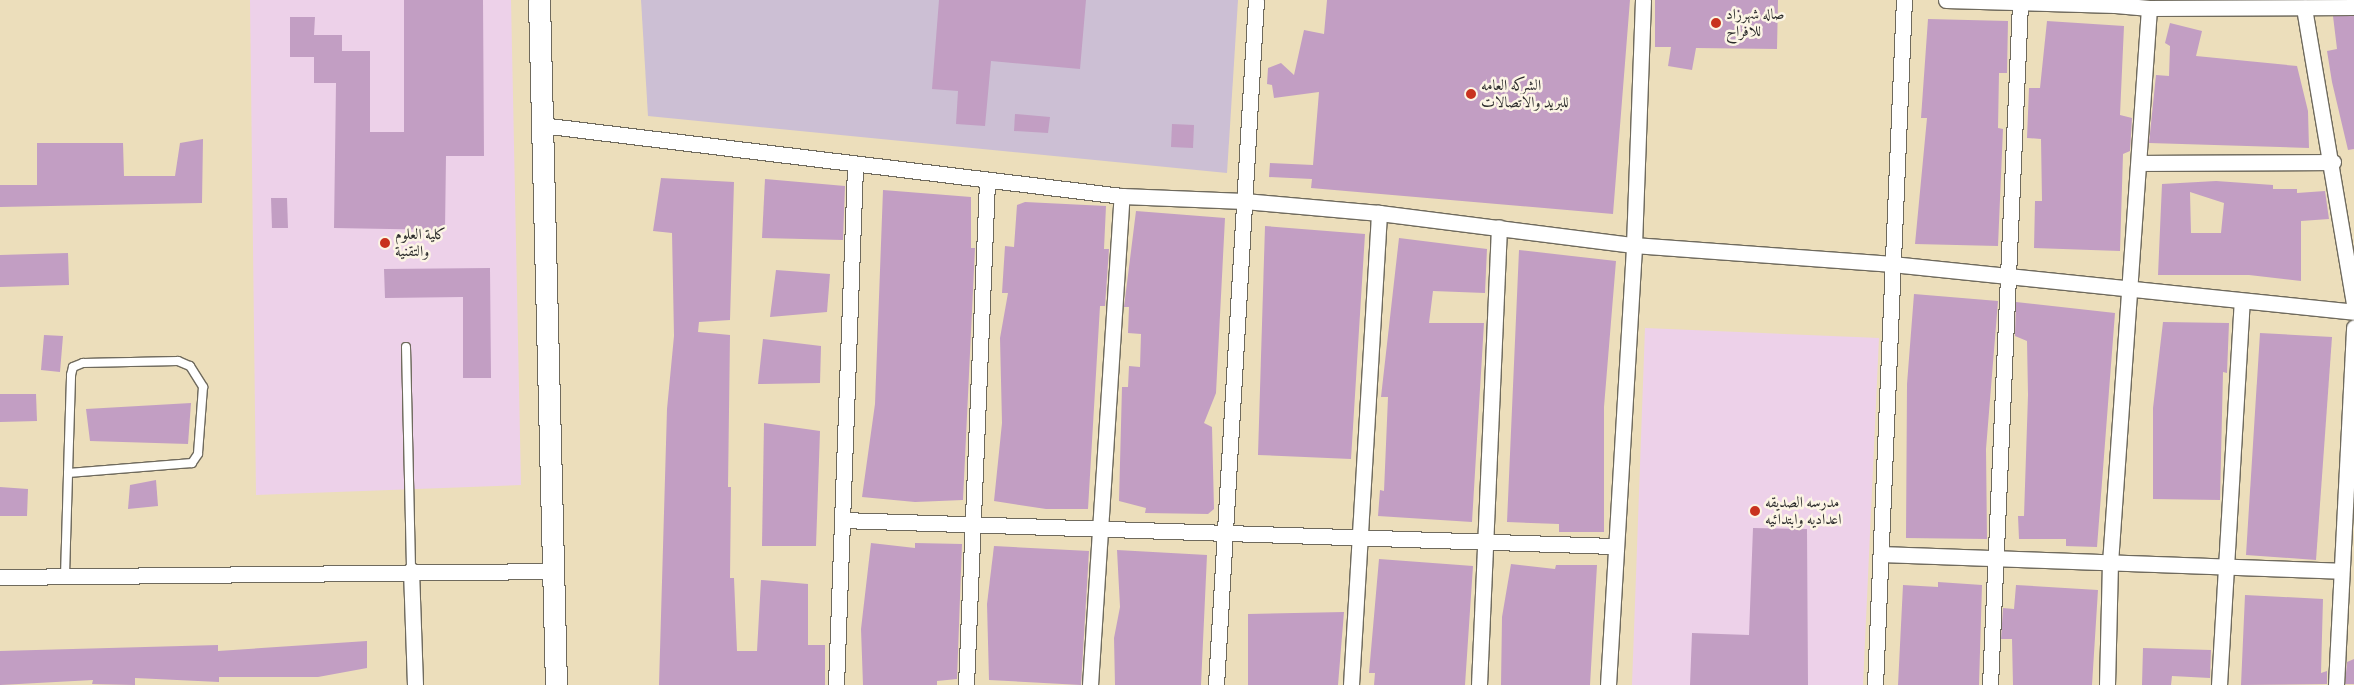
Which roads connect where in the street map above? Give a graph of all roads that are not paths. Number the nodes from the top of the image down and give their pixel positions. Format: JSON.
{"nodes":[{"id":1,"x":539,"y":0,"type":"edge"},
{"id":2,"x":1256,"y":0,"type":"edge"},
{"id":3,"x":1643,"y":0,"type":"edge"},
{"id":4,"x":1904,"y":0,"type":"edge"},
{"id":5,"x":1946,"y":0,"type":"edge"},
{"id":6,"x":2115,"y":2,"type":"edge"},
{"id":7,"x":2020,"y":3,"type":"junction"},
{"id":8,"x":2354,"y":7,"type":"edge"},
{"id":9,"x":2149,"y":8,"type":"junction"},
{"id":10,"x":2304,"y":8,"type":"junction"},
{"id":11,"x":541,"y":125,"type":"junction"},
{"id":12,"x":2141,"y":162,"type":"junction"},
{"id":13,"x":2333,"y":162,"type":"junction"},
{"id":14,"x":856,"y":166,"type":"junction"},
{"id":15,"x":987,"y":182,"type":"junction"},
{"id":16,"x":1122,"y":196,"type":"junction"},
{"id":17,"x":1244,"y":201,"type":"junction"},
{"id":18,"x":1379,"y":213,"type":"junction"},
{"id":19,"x":1499,"y":227,"type":"junction"},
{"id":20,"x":1634,"y":245,"type":"junction"},
{"id":21,"x":1892,"y":264,"type":"junction"},
{"id":22,"x":2006,"y":277,"type":"junction"},
{"id":23,"x":2131,"y":289,"type":"junction"},
{"id":24,"x":2242,"y":302,"type":"junction"},
{"id":25,"x":2354,"y":305,"type":"edge"},
{"id":26,"x":2354,"y":312,"type":"edge"},
{"id":27,"x":2354,"y":328,"type":"edge"},
{"id":28,"x":406,"y":347,"type":"dead end"},
{"id":29,"x":68,"y":473,"type":"junction"},
{"id":30,"x":842,"y":520,"type":"junction"},
{"id":31,"x":972,"y":522,"type":"junction"},
{"id":32,"x":1098,"y":526,"type":"junction"},
{"id":33,"x":1228,"y":531,"type":"junction"},
{"id":34,"x":1358,"y":537,"type":"junction"},
{"id":35,"x":1486,"y":539,"type":"junction"},
{"id":36,"x":1614,"y":546,"type":"junction"},
{"id":37,"x":1881,"y":554,"type":"junction"},
{"id":38,"x":1996,"y":559,"type":"junction"},
{"id":39,"x":2110,"y":563,"type":"junction"},
{"id":40,"x":2226,"y":565,"type":"junction"},
{"id":41,"x":411,"y":570,"type":"junction"},
{"id":42,"x":555,"y":570,"type":"junction"},
{"id":43,"x":2340,"y":571,"type":"junction"},
{"id":44,"x":65,"y":576,"type":"junction"},
{"id":45,"x":0,"y":577,"type":"edge"},
{"id":46,"x":415,"y":685,"type":"edge"},
{"id":47,"x":556,"y":685,"type":"edge"},
{"id":48,"x":836,"y":685,"type":"edge"},
{"id":49,"x":966,"y":685,"type":"edge"},
{"id":50,"x":1090,"y":685,"type":"edge"},
{"id":51,"x":1216,"y":685,"type":"edge"},
{"id":52,"x":1351,"y":685,"type":"edge"},
{"id":53,"x":1479,"y":685,"type":"edge"},
{"id":54,"x":1608,"y":685,"type":"edge"},
{"id":55,"x":1875,"y":685,"type":"edge"},
{"id":56,"x":1990,"y":685,"type":"edge"},
{"id":57,"x":2108,"y":685,"type":"edge"},
{"id":58,"x":2219,"y":685,"type":"edge"},
{"id":59,"x":2336,"y":685,"type":"edge"}],
"edges":[{"from":1,"to":11,"type":"street"},
{"from":2,"to":17,"type":"street"},
{"from":3,"to":20,"type":"street"},
{"from":4,"to":21,"type":"street"},
{"from":5,"to":7,"type":"street"},
{"from":6,"to":7,"type":"street"},
{"from":6,"to":9,"type":"street"},
{"from":7,"to":22,"type":"street"},
{"from":8,"to":10,"type":"street"},
{"from":9,"to":10,"type":"street"},
{"from":9,"to":12,"type":"street"},
{"from":10,"to":13,"type":"street"},
{"from":11,"to":14,"type":"street"},
{"from":11,"to":42,"type":"street"},
{"from":12,"to":13,"type":"street"},
{"from":12,"to":23,"type":"street"},
{"from":13,"to":25,"type":"street"},
{"from":14,"to":15,"type":"street"},
{"from":14,"to":30,"type":"street"},
{"from":15,"to":16,"type":"street"},
{"from":15,"to":31,"type":"street"},
{"from":16,"to":17,"type":"street"},
{"from":16,"to":32,"type":"street"},
{"from":17,"to":18,"type":"street"},
{"from":17,"to":33,"type":"street"},
{"from":18,"to":19,"type":"street"},
{"from":18,"to":34,"type":"street"},
{"from":19,"to":20,"type":"street"},
{"from":19,"to":35,"type":"street"},
{"from":20,"to":21,"type":"street"},
{"from":20,"to":36,"type":"street"},
{"from":21,"to":22,"type":"street"},
{"from":21,"to":37,"type":"street"},
{"from":22,"to":23,"type":"street"},
{"from":22,"to":38,"type":"street"},
{"from":23,"to":24,"type":"street"},
{"from":23,"to":39,"type":"street"},
{"from":24,"to":26,"type":"street"},
{"from":24,"to":40,"type":"street"},
{"from":27,"to":43,"type":"street"},
{"from":28,"to":41,"type":"lane"},
{"from":29,"to":29,"type":"lane"},
{"from":29,"to":44,"type":"lane"},
{"from":30,"to":31,"type":"street"},
{"from":30,"to":48,"type":"street"},
{"from":31,"to":32,"type":"street"},
{"from":31,"to":49,"type":"street"},
{"from":32,"to":33,"type":"street"},
{"from":32,"to":50,"type":"street"},
{"from":33,"to":34,"type":"street"},
{"from":33,"to":51,"type":"street"},
{"from":34,"to":35,"type":"street"},
{"from":34,"to":52,"type":"street"},
{"from":35,"to":36,"type":"street"},
{"from":35,"to":53,"type":"street"},
{"from":36,"to":54,"type":"street"},
{"from":37,"to":38,"type":"street"},
{"from":37,"to":55,"type":"street"},
{"from":38,"to":39,"type":"street"},
{"from":38,"to":56,"type":"street"},
{"from":39,"to":40,"type":"street"},
{"from":39,"to":57,"type":"street"},
{"from":40,"to":43,"type":"street"},
{"from":40,"to":58,"type":"street"},
{"from":41,"to":42,"type":"street"},
{"from":41,"to":44,"type":"street"},
{"from":41,"to":46,"type":"street"},
{"from":42,"to":47,"type":"street"},
{"from":43,"to":59,"type":"street"},
{"from":44,"to":45,"type":"street"}]}
